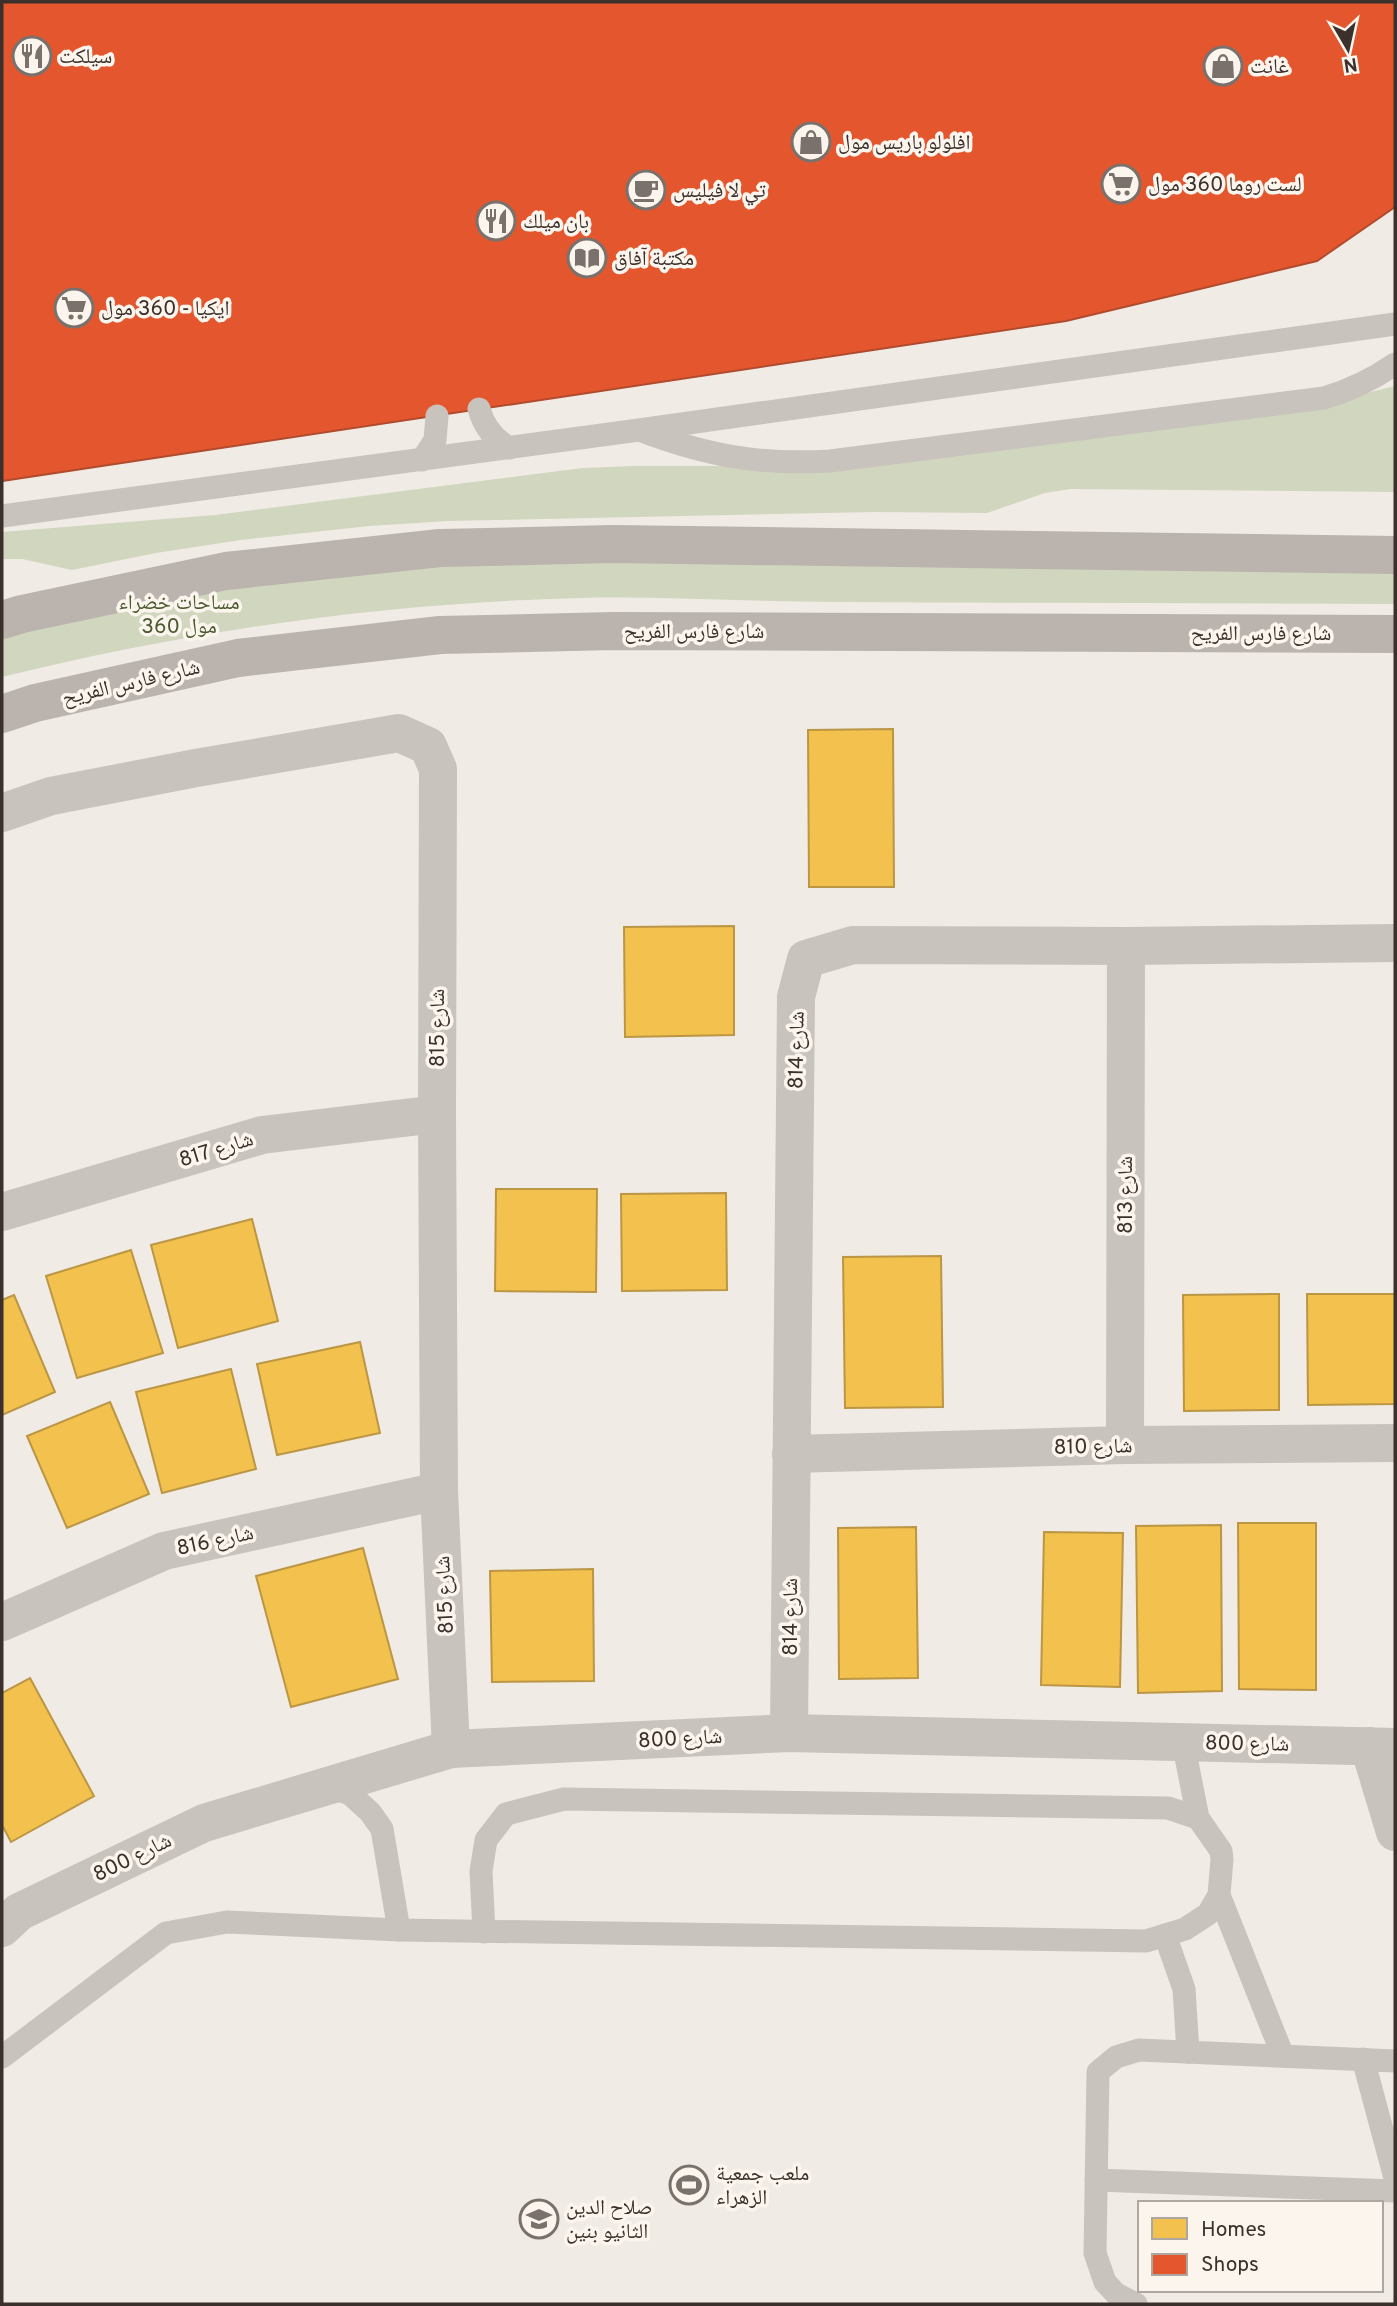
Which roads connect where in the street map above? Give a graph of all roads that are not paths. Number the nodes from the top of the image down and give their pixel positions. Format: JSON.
{"nodes":[{"id":1,"x":1395,"y":324,"type":"edge"},
{"id":2,"x":1395,"y":365,"type":"edge"},
{"id":3,"x":479,"y":409,"type":"dead end"},
{"id":4,"x":437,"y":416,"type":"dead end"},
{"id":5,"x":639,"y":430,"type":"junction"},
{"id":6,"x":509,"y":448,"type":"junction"},
{"id":7,"x":422,"y":460,"type":"junction"},
{"id":8,"x":2,"y":516,"type":"edge"},
{"id":9,"x":1395,"y":555,"type":"edge"},
{"id":10,"x":9,"y":613,"type":"edge"},
{"id":11,"x":1395,"y":634,"type":"edge"},
{"id":12,"x":2,"y":714,"type":"edge"},
{"id":13,"x":2,"y":813,"type":"edge"},
{"id":14,"x":1395,"y":943,"type":"edge"},
{"id":15,"x":1126,"y":946,"type":"junction"},
{"id":16,"x":437,"y":1114,"type":"junction"},
{"id":17,"x":2,"y":1212,"type":"edge"},
{"id":18,"x":1395,"y":1443,"type":"edge"},
{"id":19,"x":1125,"y":1445,"type":"junction"},
{"id":20,"x":791,"y":1454,"type":"junction"},
{"id":21,"x":439,"y":1490,"type":"junction"},
{"id":22,"x":2,"y":1622,"type":"edge"},
{"id":23,"x":789,"y":1733,"type":"junction"},
{"id":24,"x":1183,"y":1742,"type":"junction"},
{"id":25,"x":1382,"y":1746,"type":"edge"},
{"id":26,"x":451,"y":1749,"type":"junction"},
{"id":27,"x":327,"y":1786,"type":"junction"},
{"id":28,"x":1198,"y":1818,"type":"junction"},
{"id":29,"x":1395,"y":1832,"type":"edge"},
{"id":30,"x":1219,"y":1895,"type":"junction"},
{"id":31,"x":7,"y":1910,"type":"edge"},
{"id":32,"x":398,"y":1930,"type":"junction"},
{"id":33,"x":484,"y":1932,"type":"junction"},
{"id":34,"x":1165,"y":1935,"type":"junction"},
{"id":35,"x":1188,"y":2052,"type":"junction"},
{"id":36,"x":1283,"y":2056,"type":"junction"},
{"id":37,"x":2,"y":2057,"type":"edge"},
{"id":38,"x":1363,"y":2059,"type":"junction"},
{"id":39,"x":1395,"y":2061,"type":"edge"},
{"id":40,"x":1395,"y":2178,"type":"edge"},
{"id":41,"x":1096,"y":2180,"type":"junction"},
{"id":42,"x":1395,"y":2191,"type":"edge"},
{"id":43,"x":1136,"y":2304,"type":"edge"}],
"edges":[{"from":1,"to":5,"type":"lane"},
{"from":2,"to":5,"type":"lane"},
{"from":3,"to":6,"type":"lane"},
{"from":4,"to":7,"type":"lane"},
{"from":5,"to":6,"type":"lane"},
{"from":6,"to":7,"type":"lane"},
{"from":7,"to":8,"type":"lane"},
{"from":9,"to":10,"type":"street"},
{"from":11,"to":12,"type":"street","name":"شارع فارس الفريح"},
{"from":13,"to":16,"type":"street","name":"شارع 815"},
{"from":14,"to":15,"type":"street","name":"شارع 814"},
{"from":15,"to":19,"type":"street","name":"شارع 813"},
{"from":15,"to":20,"type":"street","name":"شارع 814"},
{"from":16,"to":17,"type":"street","name":"شارع 817"},
{"from":16,"to":21,"type":"street","name":"شارع 815"},
{"from":18,"to":19,"type":"street","name":"شارع 810"},
{"from":19,"to":20,"type":"street","name":"شارع 810"},
{"from":20,"to":23,"type":"street","name":"شارع 814"},
{"from":21,"to":22,"type":"street","name":"شارع 816"},
{"from":21,"to":26,"type":"street","name":"شارع 815"},
{"from":23,"to":24,"type":"street","name":"شارع 800"},
{"from":23,"to":26,"type":"street","name":"شارع 800"},
{"from":24,"to":25,"type":"street","name":"شارع 800"},
{"from":24,"to":28,"type":"lane"},
{"from":25,"to":29,"type":"street"},
{"from":26,"to":27,"type":"street","name":"شارع 800"},
{"from":27,"to":31,"type":"street","name":"شارع 800"},
{"from":27,"to":32,"type":"lane"},
{"from":28,"to":30,"type":"lane"},
{"from":28,"to":33,"type":"lane"},
{"from":30,"to":34,"type":"lane"},
{"from":30,"to":36,"type":"lane"},
{"from":32,"to":33,"type":"lane"},
{"from":32,"to":37,"type":"lane"},
{"from":33,"to":34,"type":"lane"},
{"from":34,"to":35,"type":"lane"},
{"from":35,"to":36,"type":"lane"},
{"from":35,"to":41,"type":"lane"},
{"from":36,"to":38,"type":"lane"},
{"from":38,"to":39,"type":"lane"},
{"from":38,"to":40,"type":"lane"},
{"from":41,"to":42,"type":"lane"},
{"from":41,"to":43,"type":"lane"}]}
